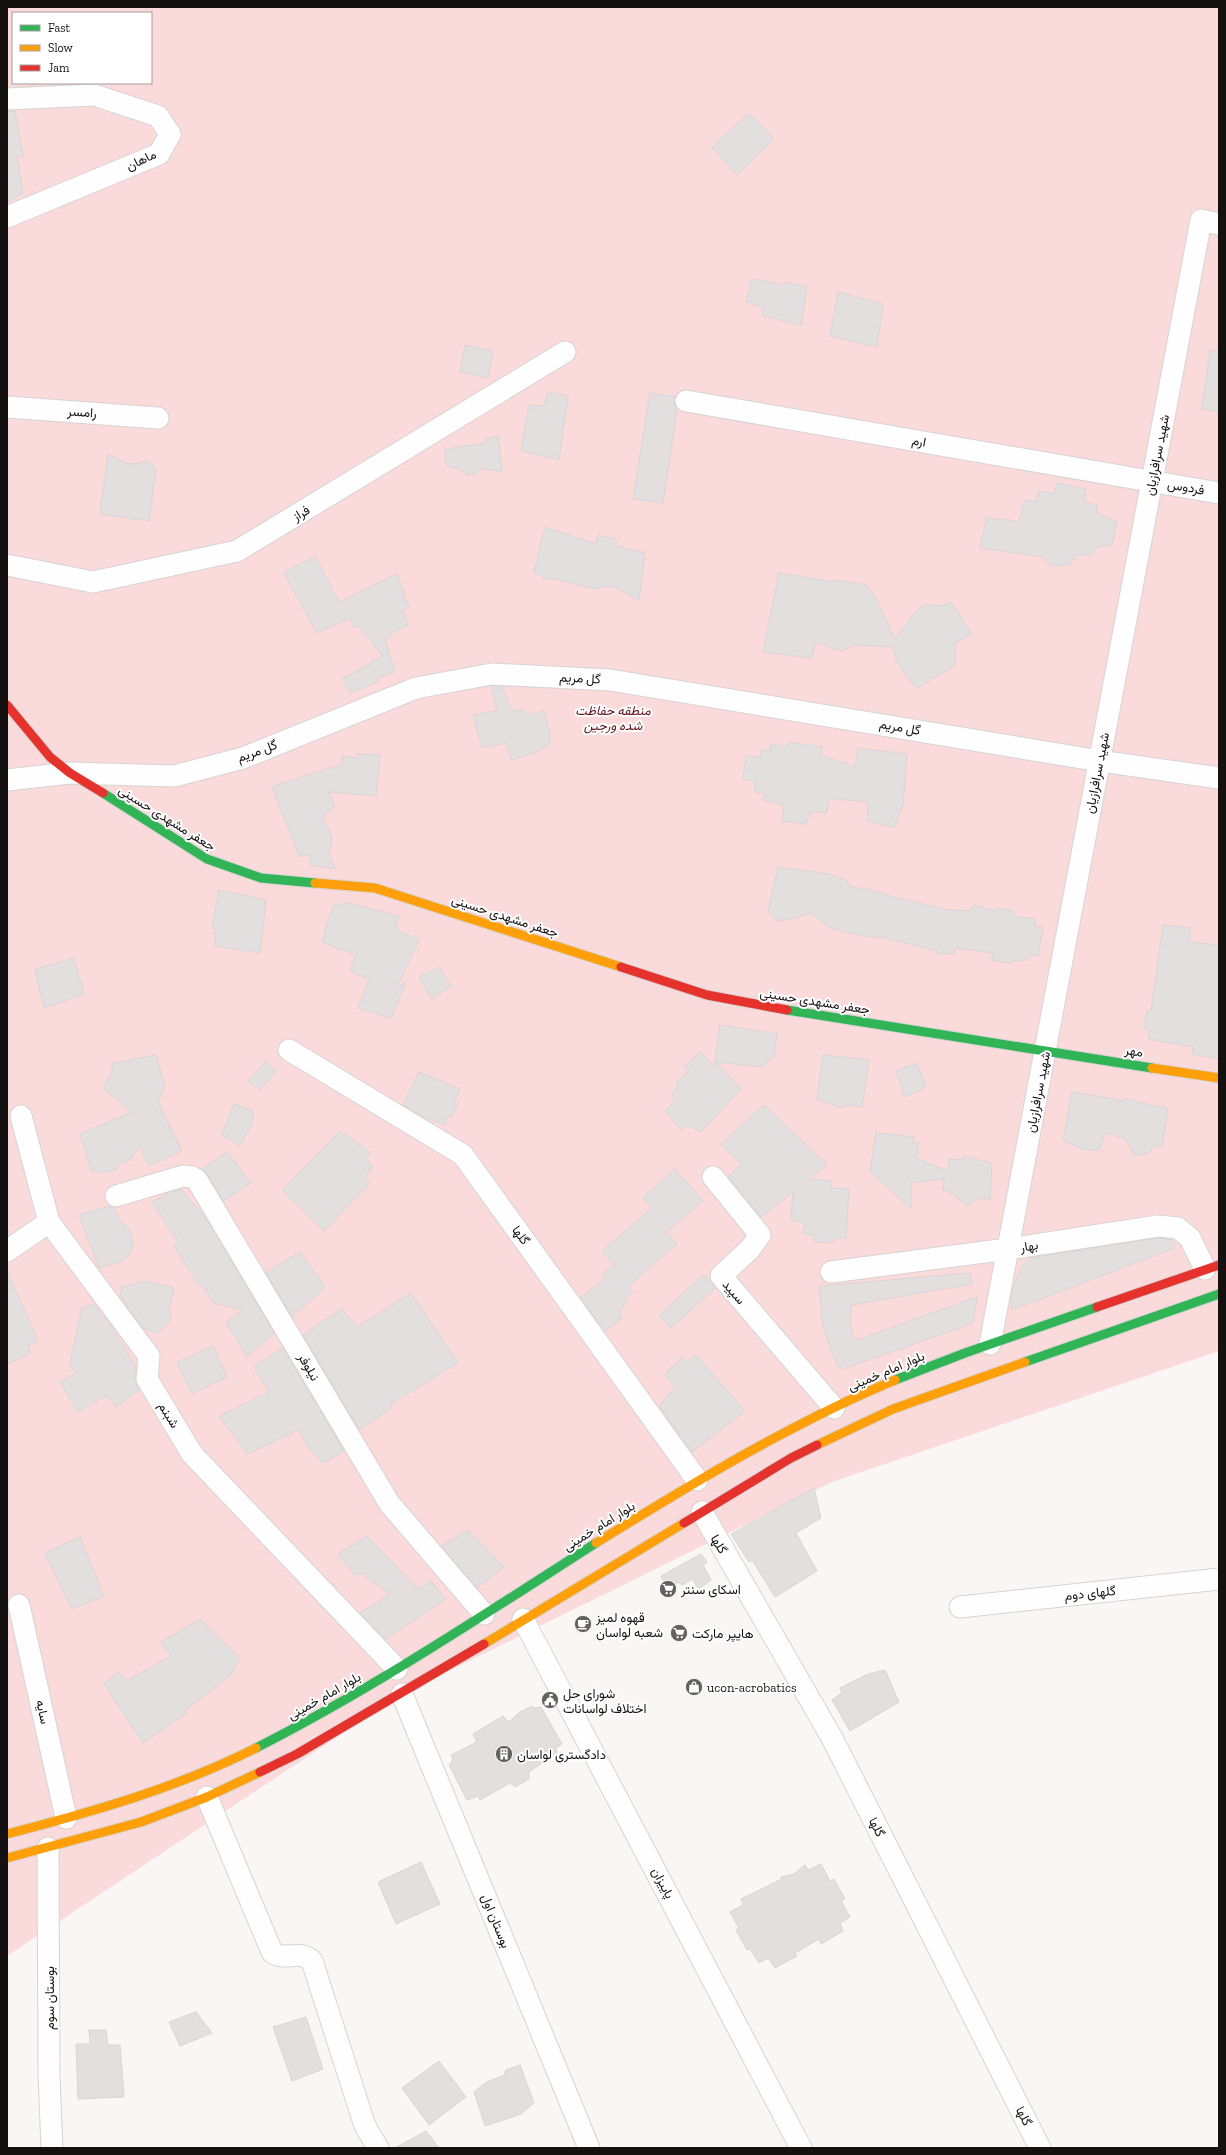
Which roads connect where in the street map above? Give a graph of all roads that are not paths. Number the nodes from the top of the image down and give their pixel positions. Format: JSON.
{"nodes":[{"id":1,"x":7,"y":99,"type":"edge"},
{"id":2,"x":7,"y":217,"type":"edge"},
{"id":3,"x":1219,"y":224,"type":"edge"},
{"id":4,"x":565,"y":352,"type":"dead end"},
{"id":5,"x":686,"y":401,"type":"dead end"},
{"id":6,"x":7,"y":407,"type":"edge"},
{"id":7,"x":158,"y":418,"type":"dead end"},
{"id":8,"x":1152,"y":481,"type":"junction"},
{"id":9,"x":1219,"y":493,"type":"edge"},
{"id":10,"x":7,"y":564,"type":"edge"},
{"id":11,"x":7,"y":705,"type":"edge"},
{"id":12,"x":1100,"y":761,"type":"junction"},
{"id":13,"x":70,"y":773,"type":"junction"},
{"id":14,"x":1219,"y":778,"type":"edge"},
{"id":15,"x":7,"y":780,"type":"edge"},
{"id":16,"x":289,"y":1050,"type":"dead end"},
{"id":17,"x":1045,"y":1050,"type":"junction"},
{"id":18,"x":1219,"y":1078,"type":"edge"},
{"id":19,"x":21,"y":1116,"type":"dead end"},
{"id":20,"x":713,"y":1177,"type":"dead end"},
{"id":21,"x":116,"y":1196,"type":"dead end"},
{"id":22,"x":49,"y":1222,"type":"junction"},
{"id":23,"x":1008,"y":1249,"type":"junction"},
{"id":24,"x":7,"y":1251,"type":"edge"},
{"id":25,"x":1212,"y":1267,"type":"edge"},
{"id":26,"x":831,"y":1272,"type":"dead end"},
{"id":27,"x":1219,"y":1294,"type":"edge"},
{"id":28,"x":990,"y":1344,"type":"junction"},
{"id":29,"x":834,"y":1408,"type":"junction"},
{"id":30,"x":697,"y":1480,"type":"junction"},
{"id":31,"x":702,"y":1512,"type":"junction"},
{"id":32,"x":1219,"y":1579,"type":"edge"},
{"id":33,"x":19,"y":1605,"type":"dead end"},
{"id":34,"x":960,"y":1607,"type":"dead end"},
{"id":35,"x":484,"y":1614,"type":"junction"},
{"id":36,"x":523,"y":1619,"type":"junction"},
{"id":37,"x":397,"y":1669,"type":"junction"},
{"id":38,"x":402,"y":1694,"type":"junction"},
{"id":39,"x":207,"y":1797,"type":"junction"},
{"id":40,"x":66,"y":1818,"type":"junction"},
{"id":41,"x":7,"y":1834,"type":"edge"},
{"id":42,"x":48,"y":1848,"type":"junction"},
{"id":43,"x":7,"y":1858,"type":"edge"},
{"id":44,"x":52,"y":2148,"type":"edge"},
{"id":45,"x":378,"y":2148,"type":"edge"},
{"id":46,"x":589,"y":2148,"type":"edge"},
{"id":47,"x":801,"y":2148,"type":"edge"},
{"id":48,"x":1040,"y":2148,"type":"edge"}],
"edges":[{"from":1,"to":2,"type":"street","name":"ماهان"},
{"from":3,"to":8,"type":"street","name":"شهید سرافرازیان"},
{"from":4,"to":10,"type":"street","name":"فراز"},
{"from":5,"to":8,"type":"street","name":"ارم"},
{"from":6,"to":7,"type":"street","name":"رامسر"},
{"from":8,"to":9,"type":"street","name":"فردوس"},
{"from":8,"to":12,"type":"street","name":"شهید سرافرازیان"},
{"from":11,"to":13,"type":"main road","name":"جعفر مشهدی حسینی"},
{"from":12,"to":13,"type":"street","name":"گل مریم"},
{"from":12,"to":14,"type":"street","name":"گل مریم"},
{"from":12,"to":17,"type":"street","name":"شهید سرافرازیان"},
{"from":13,"to":15,"type":"street","name":"گل مریم"},
{"from":13,"to":17,"type":"main road","name":"جعفر مشهدی حسینی"},
{"from":16,"to":30,"type":"street","name":"گلها"},
{"from":17,"to":18,"type":"main road","name":"مهر"},
{"from":17,"to":23,"type":"street","name":"شهید سرافرازیان"},
{"from":19,"to":22,"type":"street","name":"شبنم"},
{"from":20,"to":29,"type":"street","name":"سپید"},
{"from":21,"to":35,"type":"street","name":"نیلوفر"},
{"from":22,"to":24,"type":"street"},
{"from":22,"to":37,"type":"street","name":"شبنم"},
{"from":23,"to":25,"type":"street","name":"بهار"},
{"from":23,"to":26,"type":"street","name":"بهار"},
{"from":23,"to":28,"type":"street","name":"شهید سرافرازیان"},
{"from":25,"to":28,"type":"main road","name":"بلوار امام خمینی"},
{"from":27,"to":31,"type":"main road"},
{"from":28,"to":29,"type":"main road","name":"بلوار امام خمینی"},
{"from":29,"to":30,"type":"main road","name":"بلوار امام خمینی"},
{"from":30,"to":35,"type":"main road","name":"بلوار امام خمینی"},
{"from":31,"to":36,"type":"main road"},
{"from":31,"to":48,"type":"street","name":"گلها"},
{"from":32,"to":34,"type":"street","name":"گلهای دوم"},
{"from":33,"to":40,"type":"street","name":"سایه"},
{"from":35,"to":37,"type":"main road","name":"بلوار امام خمینی"},
{"from":36,"to":38,"type":"main road"},
{"from":36,"to":47,"type":"street","name":"پاییزان"},
{"from":37,"to":40,"type":"main road","name":"بلوار امام خمینی"},
{"from":38,"to":39,"type":"main road"},
{"from":38,"to":46,"type":"street","name":"بوستان اول"},
{"from":39,"to":42,"type":"main road"},
{"from":39,"to":45,"type":"street"},
{"from":40,"to":41,"type":"main road","name":"بلوار امام خمینی"},
{"from":42,"to":43,"type":"main road"},
{"from":42,"to":44,"type":"street","name":"بوستان سوم"}]}
